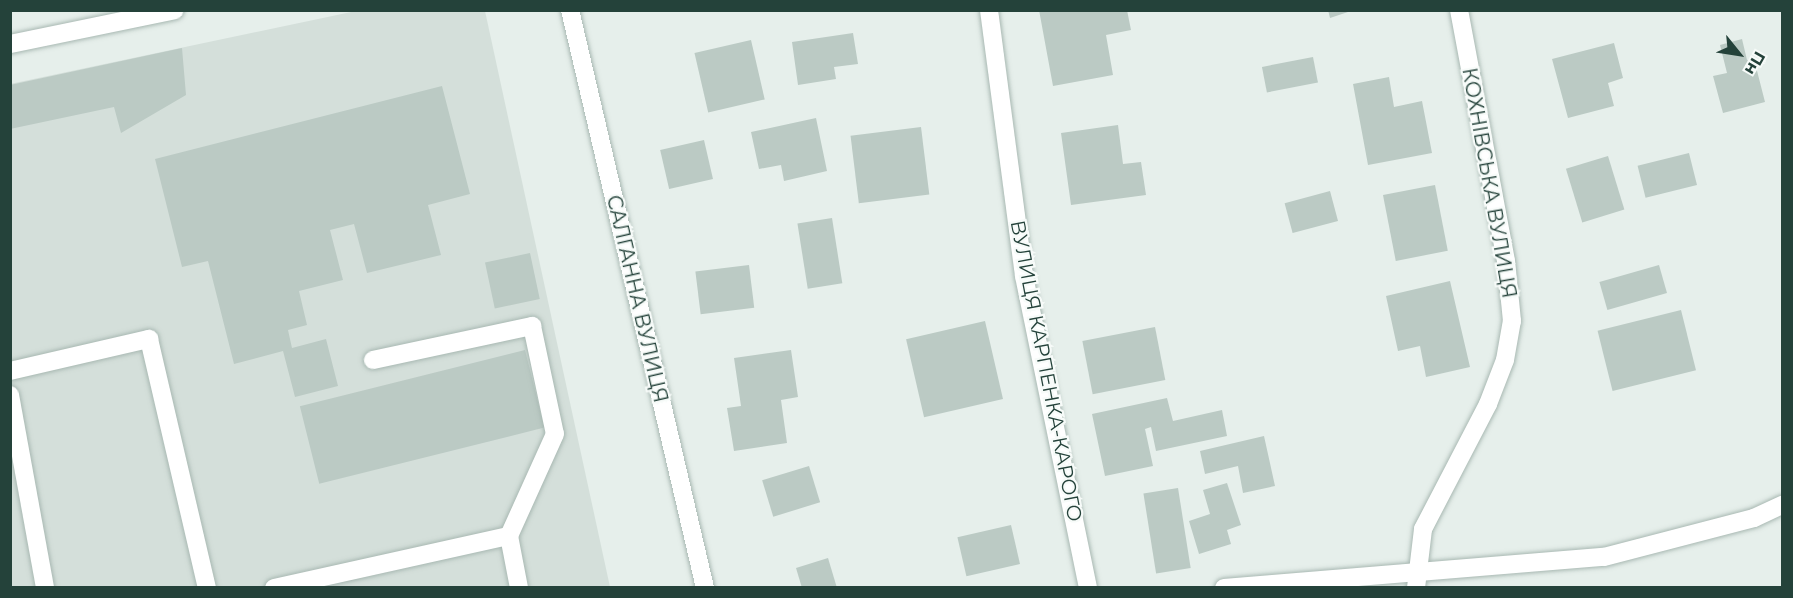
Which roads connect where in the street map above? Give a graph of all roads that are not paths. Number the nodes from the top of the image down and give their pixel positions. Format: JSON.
{"nodes":[{"id":1,"x":175,"y":10,"type":"edge"},
{"id":2,"x":570,"y":10,"type":"edge"},
{"id":3,"x":989,"y":10,"type":"edge"},
{"id":4,"x":1459,"y":10,"type":"edge"},
{"id":5,"x":10,"y":44,"type":"edge"},
{"id":6,"x":373,"y":360,"type":"dead end"},
{"id":7,"x":10,"y":371,"type":"edge"},
{"id":8,"x":10,"y":394,"type":"edge"},
{"id":9,"x":19,"y":489,"type":"edge"},
{"id":10,"x":1782,"y":505,"type":"edge"},
{"id":11,"x":509,"y":536,"type":"junction"},
{"id":12,"x":1415,"y":580,"type":"edge"},
{"id":13,"x":45,"y":588,"type":"edge"},
{"id":14,"x":207,"y":588,"type":"edge"},
{"id":15,"x":274,"y":588,"type":"edge"},
{"id":16,"x":519,"y":588,"type":"edge"},
{"id":17,"x":705,"y":588,"type":"edge"},
{"id":18,"x":1088,"y":588,"type":"edge"},
{"id":19,"x":1224,"y":588,"type":"edge"}],
"edges":[{"from":1,"to":5,"type":"street"},
{"from":2,"to":17,"type":"street","name":"САЛГАННА ВУЛИЦЯ"},
{"from":3,"to":18,"type":"street","name":"ВУЛИЦЯ КАРПЕНКА-КАРОГО"},
{"from":4,"to":12,"type":"street","name":"КОХНІВСЬКА ВУЛИЦЯ"},
{"from":6,"to":11,"type":"street"},
{"from":7,"to":14,"type":"street"},
{"from":8,"to":9,"type":"street"},
{"from":9,"to":13,"type":"street"},
{"from":10,"to":12,"type":"street"},
{"from":11,"to":15,"type":"street"},
{"from":11,"to":16,"type":"street"},
{"from":12,"to":19,"type":"street"}]}
